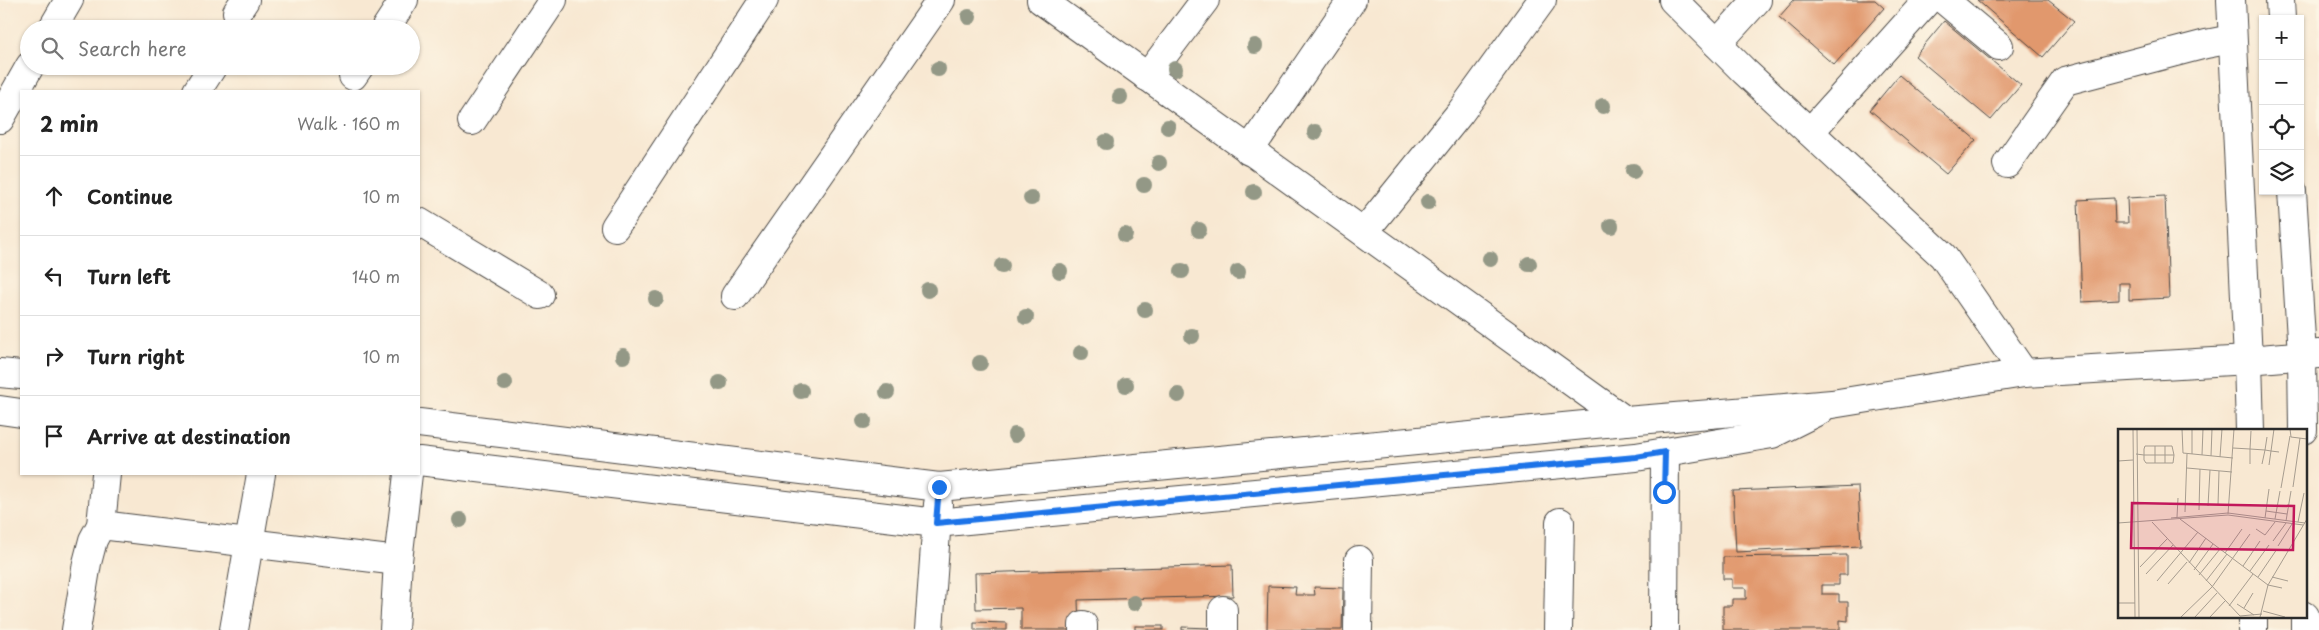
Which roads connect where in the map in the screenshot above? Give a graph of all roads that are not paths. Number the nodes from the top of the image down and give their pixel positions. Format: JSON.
{"nodes":[{"id":1,"x":69,"y":0,"type":"edge"},
{"id":2,"x":404,"y":0,"type":"edge"},
{"id":3,"x":553,"y":0,"type":"edge"},
{"id":4,"x":764,"y":0,"type":"edge"},
{"id":5,"x":941,"y":0,"type":"edge"},
{"id":6,"x":1205,"y":0,"type":"edge"},
{"id":7,"x":1352,"y":0,"type":"edge"},
{"id":8,"x":1542,"y":0,"type":"edge"},
{"id":9,"x":1674,"y":0,"type":"edge"},
{"id":10,"x":1757,"y":0,"type":"edge"},
{"id":11,"x":1928,"y":0,"type":"edge"},
{"id":12,"x":1944,"y":0,"type":"edge"},
{"id":13,"x":2231,"y":0,"type":"edge"},
{"id":14,"x":2280,"y":0,"type":"edge"},
{"id":15,"x":1045,"y":1,"type":"edge"},
{"id":16,"x":2281,"y":15,"type":"edge"},
{"id":17,"x":57,"y":20,"type":"edge"},
{"id":18,"x":390,"y":20,"type":"edge"},
{"id":19,"x":2232,"y":39,"type":"junction"},
{"id":20,"x":1718,"y":44,"type":"junction"},
{"id":21,"x":1999,"y":46,"type":"dead end"},
{"id":22,"x":25,"y":75,"type":"edge"},
{"id":23,"x":207,"y":75,"type":"edge"},
{"id":24,"x":1147,"y":77,"type":"junction"},
{"id":25,"x":198,"y":90,"type":"edge"},
{"id":26,"x":0,"y":119,"type":"edge"},
{"id":27,"x":472,"y":121,"type":"dead end"},
{"id":28,"x":1810,"y":132,"type":"junction"},
{"id":29,"x":1249,"y":151,"type":"junction"},
{"id":30,"x":2007,"y":164,"type":"dead end"},
{"id":31,"x":2292,"y":195,"type":"edge"},
{"id":32,"x":420,"y":223,"type":"edge"},
{"id":33,"x":615,"y":227,"type":"dead end"},
{"id":34,"x":1364,"y":232,"type":"junction"},
{"id":35,"x":540,"y":294,"type":"dead end"},
{"id":36,"x":735,"y":296,"type":"dead end"},
{"id":37,"x":2310,"y":354,"type":"edge"},
{"id":38,"x":2248,"y":360,"type":"junction"},
{"id":39,"x":2024,"y":373,"type":"junction"},
{"id":40,"x":1832,"y":404,"type":"junction"},
{"id":41,"x":0,"y":410,"type":"edge"},
{"id":42,"x":20,"y":413,"type":"edge"},
{"id":43,"x":1626,"y":421,"type":"junction"},
{"id":44,"x":420,"y":423,"type":"edge"},
{"id":45,"x":2250,"y":429,"type":"edge"},
{"id":46,"x":2303,"y":429,"type":"edge"},
{"id":47,"x":1665,"y":452,"type":"junction"},
{"id":48,"x":420,"y":461,"type":"edge"},
{"id":49,"x":106,"y":475,"type":"edge"},
{"id":50,"x":262,"y":475,"type":"edge"},
{"id":51,"x":408,"y":475,"type":"edge"},
{"id":52,"x":939,"y":487,"type":"junction"},
{"id":53,"x":1560,"y":522,"type":"dead end"},
{"id":54,"x":936,"y":523,"type":"junction"},
{"id":55,"x":101,"y":525,"type":"junction"},
{"id":56,"x":248,"y":542,"type":"junction"},
{"id":57,"x":1359,"y":560,"type":"dead end"},
{"id":58,"x":398,"y":561,"type":"junction"},
{"id":59,"x":76,"y":630,"type":"edge"},
{"id":60,"x":234,"y":630,"type":"edge"},
{"id":61,"x":394,"y":630,"type":"edge"},
{"id":62,"x":929,"y":630,"type":"edge"},
{"id":63,"x":1358,"y":630,"type":"edge"},
{"id":64,"x":1558,"y":630,"type":"edge"},
{"id":65,"x":1664,"y":630,"type":"edge"}],
"edges":[{"from":1,"to":17,"type":"street"},
{"from":2,"to":18,"type":"street"},
{"from":3,"to":27,"type":"street"},
{"from":4,"to":33,"type":"street"},
{"from":5,"to":36,"type":"street"},
{"from":6,"to":24,"type":"street"},
{"from":7,"to":29,"type":"street"},
{"from":8,"to":34,"type":"street"},
{"from":9,"to":20,"type":"street"},
{"from":10,"to":20,"type":"street"},
{"from":11,"to":28,"type":"street"},
{"from":12,"to":21,"type":"street"},
{"from":13,"to":19,"type":"street"},
{"from":14,"to":16,"type":"street"},
{"from":15,"to":24,"type":"street"},
{"from":19,"to":30,"type":"street"},
{"from":19,"to":38,"type":"street"},
{"from":20,"to":28,"type":"street"},
{"from":22,"to":26,"type":"street"},
{"from":23,"to":25,"type":"street"},
{"from":24,"to":29,"type":"street"},
{"from":28,"to":39,"type":"street"},
{"from":29,"to":34,"type":"street"},
{"from":31,"to":37,"type":"street"},
{"from":32,"to":35,"type":"street"},
{"from":34,"to":43,"type":"street"},
{"from":37,"to":38,"type":"street"},
{"from":37,"to":46,"type":"street"},
{"from":38,"to":39,"type":"street"},
{"from":38,"to":45,"type":"street"},
{"from":39,"to":40,"type":"street"},
{"from":40,"to":43,"type":"street"},
{"from":40,"to":47,"type":"street"},
{"from":41,"to":42,"type":"street"},
{"from":43,"to":52,"type":"street"},
{"from":44,"to":52,"type":"street"},
{"from":47,"to":54,"type":"street"},
{"from":47,"to":65,"type":"street"},
{"from":48,"to":54,"type":"street"},
{"from":49,"to":55,"type":"street"},
{"from":50,"to":56,"type":"street"},
{"from":51,"to":58,"type":"street"},
{"from":52,"to":54,"type":"street"},
{"from":53,"to":64,"type":"street"},
{"from":54,"to":62,"type":"street"},
{"from":55,"to":56,"type":"street"},
{"from":55,"to":59,"type":"street"},
{"from":56,"to":58,"type":"street"},
{"from":56,"to":60,"type":"street"},
{"from":57,"to":63,"type":"street"},
{"from":58,"to":61,"type":"street"}]}
